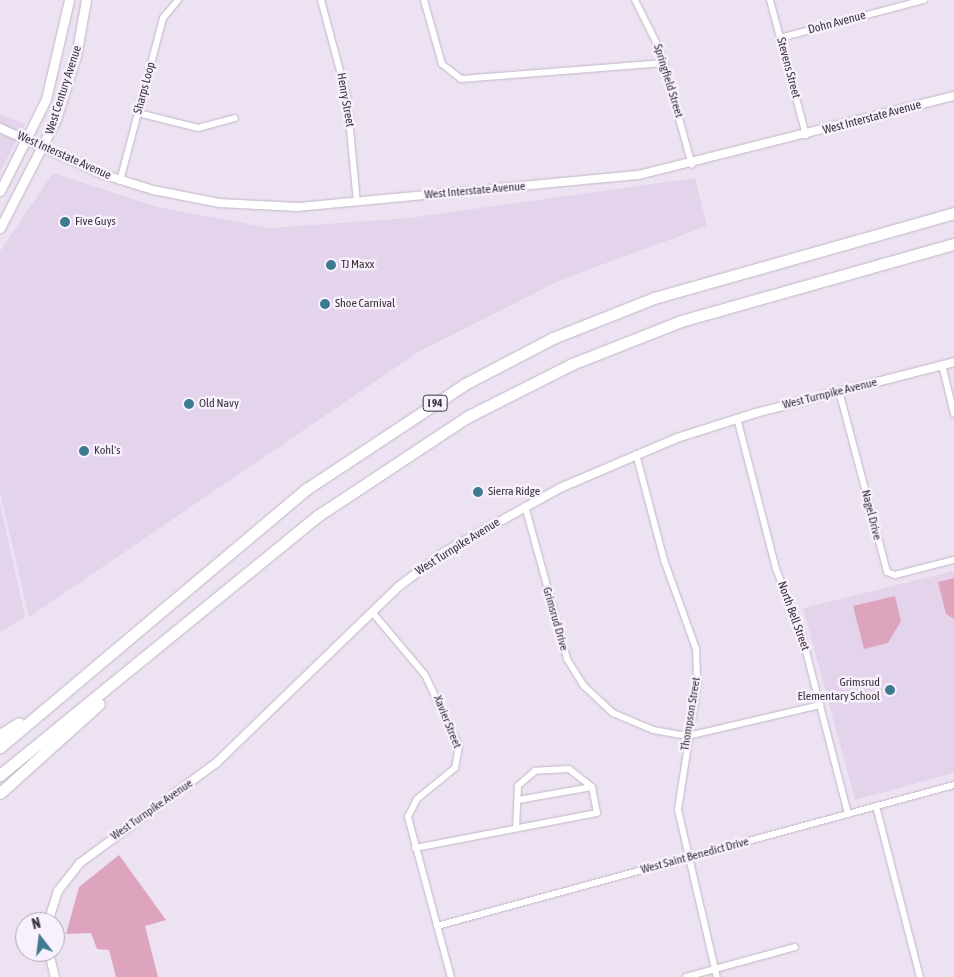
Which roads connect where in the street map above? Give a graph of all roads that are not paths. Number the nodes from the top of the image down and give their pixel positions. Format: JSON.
{"nodes":[{"id":1,"x":69,"y":0,"type":"edge"},
{"id":2,"x":86,"y":0,"type":"edge"},
{"id":3,"x":178,"y":0,"type":"edge"},
{"id":4,"x":321,"y":0,"type":"edge"},
{"id":5,"x":424,"y":0,"type":"edge"},
{"id":6,"x":636,"y":0,"type":"edge"},
{"id":7,"x":770,"y":0,"type":"edge"},
{"id":8,"x":924,"y":0,"type":"edge"},
{"id":9,"x":780,"y":38,"type":"junction"},
{"id":10,"x":664,"y":64,"type":"junction"},
{"id":11,"x":954,"y":96,"type":"edge"},
{"id":12,"x":138,"y":113,"type":"junction"},
{"id":13,"x":235,"y":118,"type":"dead end"},
{"id":14,"x":0,"y":128,"type":"edge"},
{"id":15,"x":806,"y":135,"type":"junction"},
{"id":16,"x":28,"y":141,"type":"junction"},
{"id":17,"x":44,"y":149,"type":"junction"},
{"id":18,"x":692,"y":165,"type":"junction"},
{"id":19,"x":120,"y":181,"type":"junction"},
{"id":20,"x":0,"y":191,"type":"edge"},
{"id":21,"x":357,"y":202,"type":"junction"},
{"id":22,"x":954,"y":214,"type":"edge"},
{"id":23,"x":0,"y":228,"type":"edge"},
{"id":24,"x":954,"y":244,"type":"edge"},
{"id":25,"x":954,"y":362,"type":"edge"},
{"id":26,"x":942,"y":365,"type":"junction"},
{"id":27,"x":839,"y":391,"type":"junction"},
{"id":28,"x":954,"y":414,"type":"edge"},
{"id":29,"x":737,"y":418,"type":"junction"},
{"id":30,"x":636,"y":454,"type":"junction"},
{"id":31,"x":525,"y":506,"type":"junction"},
{"id":32,"x":275,"y":550,"type":"junction"},
{"id":33,"x":954,"y":560,"type":"edge"},
{"id":34,"x":372,"y":612,"type":"junction"},
{"id":35,"x":71,"y":685,"type":"junction"},
{"id":36,"x":820,"y":705,"type":"junction"},
{"id":37,"x":0,"y":735,"type":"edge"},
{"id":38,"x":688,"y":736,"type":"junction"},
{"id":39,"x":0,"y":747,"type":"edge"},
{"id":40,"x":0,"y":775,"type":"edge"},
{"id":41,"x":954,"y":785,"type":"edge"},
{"id":42,"x":592,"y":787,"type":"junction"},
{"id":43,"x":0,"y":793,"type":"edge"},
{"id":44,"x":518,"y":800,"type":"junction"},
{"id":45,"x":876,"y":806,"type":"junction"},
{"id":46,"x":848,"y":814,"type":"junction"},
{"id":47,"x":516,"y":828,"type":"junction"},
{"id":48,"x":415,"y":848,"type":"junction"},
{"id":49,"x":687,"y":858,"type":"junction"},
{"id":50,"x":51,"y":912,"type":"edge"},
{"id":51,"x":437,"y":926,"type":"junction"},
{"id":52,"x":795,"y":947,"type":"dead end"},
{"id":53,"x":51,"y":962,"type":"edge"},
{"id":54,"x":715,"y":969,"type":"junction"},
{"id":55,"x":55,"y":977,"type":"edge"},
{"id":56,"x":450,"y":977,"type":"edge"},
{"id":57,"x":686,"y":977,"type":"edge"},
{"id":58,"x":717,"y":977,"type":"edge"},
{"id":59,"x":920,"y":977,"type":"edge"}],
"edges":[{"from":1,"to":16,"type":"main road","name":"West Century Avenue"},
{"from":2,"to":17,"type":"main road","name":"West Century Avenue"},
{"from":3,"to":12,"type":"street","name":"Sharps Loop"},
{"from":4,"to":21,"type":"street","name":"Henry Street"},
{"from":5,"to":10,"type":"street"},
{"from":6,"to":10,"type":"street","name":"Springfield Street"},
{"from":7,"to":9,"type":"street","name":"Stevens Street"},
{"from":8,"to":9,"type":"street","name":"Dohn Avenue"},
{"from":9,"to":15,"type":"street","name":"Stevens Street"},
{"from":10,"to":18,"type":"street","name":"Springfield Street"},
{"from":11,"to":15,"type":"street","name":"West Interstate Avenue"},
{"from":12,"to":13,"type":"street"},
{"from":12,"to":19,"type":"street","name":"Sharps Loop"},
{"from":14,"to":16,"type":"street","name":"West Interstate Avenue"},
{"from":15,"to":18,"type":"street","name":"West Interstate Avenue"},
{"from":16,"to":17,"type":"street","name":"West Interstate Avenue"},
{"from":16,"to":20,"type":"main road","name":"West Century Avenue"},
{"from":17,"to":19,"type":"street","name":"West Interstate Avenue"},
{"from":17,"to":23,"type":"main road","name":"West Century Avenue"},
{"from":18,"to":21,"type":"street","name":"West Interstate Avenue"},
{"from":19,"to":21,"type":"street","name":"West Interstate Avenue"},
{"from":22,"to":35,"type":"highway","number":"I 94"},
{"from":24,"to":32,"type":"highway","number":"I 94"},
{"from":25,"to":26,"type":"street","name":"West Turnpike Avenue"},
{"from":26,"to":27,"type":"street","name":"West Turnpike Avenue"},
{"from":26,"to":28,"type":"street"},
{"from":27,"to":29,"type":"street","name":"West Turnpike Avenue"},
{"from":27,"to":33,"type":"street","name":"Nagel Drive"},
{"from":29,"to":30,"type":"street","name":"West Turnpike Avenue"},
{"from":29,"to":36,"type":"street","name":"North Bell Street"},
{"from":30,"to":31,"type":"street","name":"West Turnpike Avenue"},
{"from":30,"to":38,"type":"street","name":"Thompson Street"},
{"from":31,"to":34,"type":"street","name":"West Turnpike Avenue"},
{"from":31,"to":38,"type":"street","name":"Grimsrud Drive"},
{"from":32,"to":40,"type":"highway","number":"I 94"},
{"from":32,"to":43,"type":"highway"},
{"from":34,"to":48,"type":"street","name":"Xavier Street"},
{"from":34,"to":50,"type":"street","name":"West Turnpike Avenue"},
{"from":35,"to":37,"type":"highway"},
{"from":35,"to":39,"type":"highway","number":"I 94"},
{"from":36,"to":38,"type":"street","name":"Grimsrud Drive"},
{"from":36,"to":46,"type":"street","name":"North Bell Street"},
{"from":38,"to":49,"type":"street","name":"Thompson Street"},
{"from":41,"to":45,"type":"street","name":"West Saint Benedict Drive"},
{"from":42,"to":44,"type":"street"},
{"from":42,"to":44,"type":"street"},
{"from":42,"to":47,"type":"street"},
{"from":44,"to":47,"type":"street"},
{"from":45,"to":46,"type":"street","name":"West Saint Benedict Drive"},
{"from":45,"to":59,"type":"street"},
{"from":46,"to":49,"type":"street","name":"West Saint Benedict Drive"},
{"from":47,"to":48,"type":"street"},
{"from":48,"to":51,"type":"street","name":"Xavier Street"},
{"from":49,"to":51,"type":"street","name":"West Saint Benedict Drive"},
{"from":49,"to":54,"type":"street","name":"Thompson Street"},
{"from":51,"to":56,"type":"street","name":"Xavier Street"},
{"from":52,"to":54,"type":"street"},
{"from":53,"to":55,"type":"street"},
{"from":54,"to":57,"type":"street"},
{"from":54,"to":58,"type":"street","name":"Thompson Street"}]}
